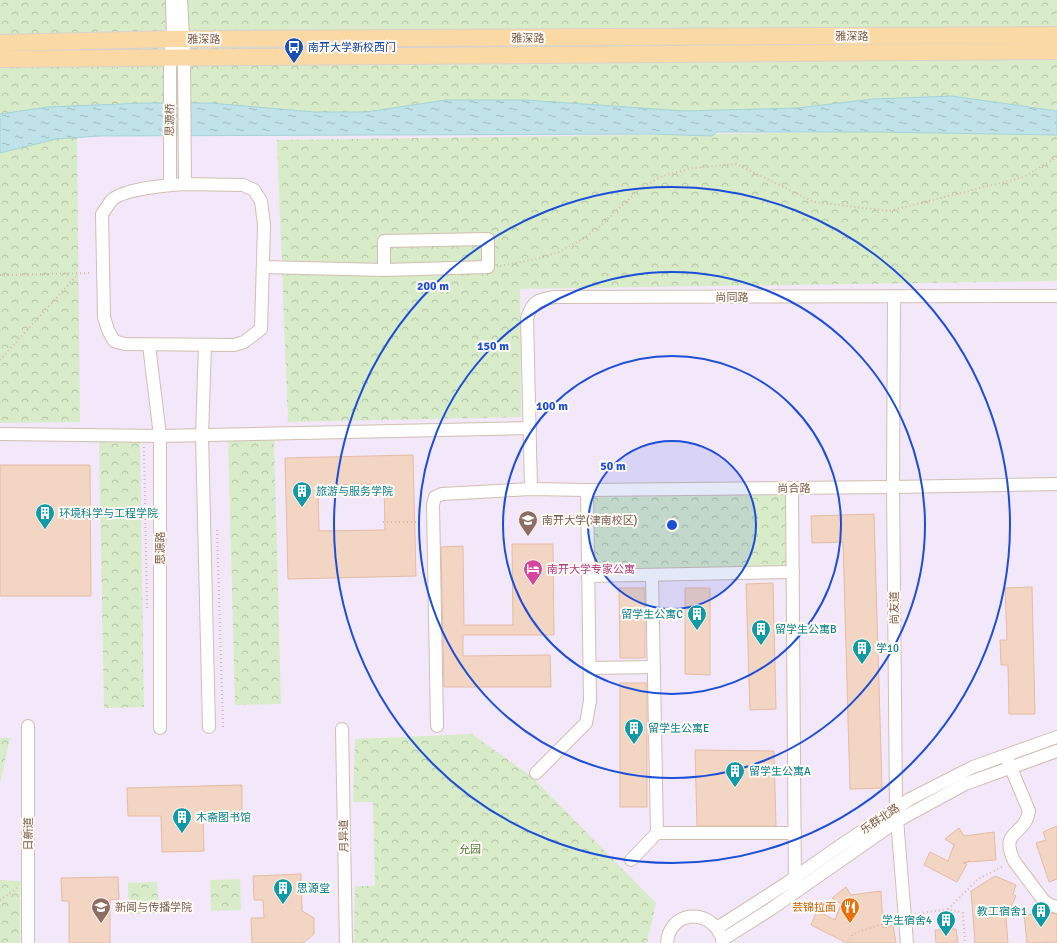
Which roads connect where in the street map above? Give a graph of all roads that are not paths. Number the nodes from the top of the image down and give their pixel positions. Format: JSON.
{"nodes":[{"id":1,"x":172,"y":0,"type":"edge"},
{"id":2,"x":181,"y":0,"type":"edge"},
{"id":3,"x":1057,"y":35,"type":"edge"},
{"id":4,"x":178,"y":40,"type":"junction"},
{"id":5,"x":0,"y":43,"type":"edge"},
{"id":6,"x":1057,"y":51,"type":"edge"},
{"id":7,"x":177,"y":57,"type":"junction"},
{"id":8,"x":0,"y":59,"type":"edge"},
{"id":9,"x":185,"y":184,"type":"junction"},
{"id":10,"x":170,"y":185,"type":"junction"},
{"id":11,"x":263,"y":267,"type":"junction"},
{"id":12,"x":384,"y":270,"type":"junction"},
{"id":13,"x":1057,"y":296,"type":"edge"},
{"id":14,"x":894,"y":297,"type":"junction"},
{"id":15,"x":149,"y":344,"type":"junction"},
{"id":16,"x":205,"y":345,"type":"junction"},
{"id":17,"x":530,"y":428,"type":"junction"},
{"id":18,"x":0,"y":434,"type":"edge"},
{"id":19,"x":202,"y":435,"type":"junction"},
{"id":20,"x":160,"y":436,"type":"junction"},
{"id":21,"x":1057,"y":484,"type":"edge"},
{"id":22,"x":894,"y":487,"type":"junction"},
{"id":23,"x":792,"y":488,"type":"junction"},
{"id":24,"x":531,"y":489,"type":"junction"},
{"id":25,"x":587,"y":490,"type":"junction"},
{"id":26,"x":793,"y":572,"type":"junction"},
{"id":27,"x":652,"y":575,"type":"junction"},
{"id":28,"x":588,"y":576,"type":"junction"},
{"id":29,"x":654,"y":667,"type":"junction"},
{"id":30,"x":590,"y":668,"type":"junction"},
{"id":31,"x":28,"y":726,"type":"dead end"},
{"id":32,"x":437,"y":726,"type":"dead end"},
{"id":33,"x":209,"y":727,"type":"dead end"},
{"id":34,"x":160,"y":728,"type":"dead end"},
{"id":35,"x":342,"y":729,"type":"dead end"},
{"id":36,"x":1057,"y":737,"type":"edge"},
{"id":37,"x":1057,"y":751,"type":"edge"},
{"id":38,"x":1006,"y":754,"type":"junction"},
{"id":39,"x":1011,"y":767,"type":"junction"},
{"id":40,"x":536,"y":773,"type":"dead end"},
{"id":41,"x":896,"y":807,"type":"junction"},
{"id":42,"x":897,"y":820,"type":"junction"},
{"id":43,"x":657,"y":833,"type":"junction"},
{"id":44,"x":795,"y":833,"type":"junction"},
{"id":45,"x":631,"y":860,"type":"dead end"},
{"id":46,"x":795,"y":878,"type":"junction"},
{"id":47,"x":795,"y":892,"type":"junction"},
{"id":48,"x":1057,"y":907,"type":"edge"},
{"id":49,"x":717,"y":928,"type":"junction"},
{"id":50,"x":722,"y":942,"type":"edge"},
{"id":51,"x":28,"y":943,"type":"edge"},
{"id":52,"x":346,"y":943,"type":"edge"},
{"id":53,"x":667,"y":943,"type":"edge"},
{"id":54,"x":907,"y":943,"type":"edge"}],
"edges":[{"from":1,"to":4,"type":"street"},
{"from":2,"to":4,"type":"street"},
{"from":3,"to":4,"type":"main road","name":"雅深路"},
{"from":4,"to":5,"type":"main road","name":"雅深路"},
{"from":4,"to":7,"type":"street"},
{"from":6,"to":7,"type":"main road","name":"雅深路"},
{"from":7,"to":8,"type":"main road","name":"雅深路"},
{"from":7,"to":9,"type":"street","name":"思源桥"},
{"from":7,"to":10,"type":"street","name":"思源桥"},
{"from":9,"to":10,"type":"street"},
{"from":9,"to":11,"type":"street"},
{"from":10,"to":15,"type":"street"},
{"from":11,"to":12,"type":"street"},
{"from":11,"to":16,"type":"street"},
{"from":12,"to":12,"type":"street"},
{"from":13,"to":14,"type":"street","name":"尚同路"},
{"from":14,"to":17,"type":"street","name":"尚同路"},
{"from":14,"to":22,"type":"street","name":"尚友道"},
{"from":15,"to":16,"type":"street"},
{"from":15,"to":20,"type":"street","name":"思源路"},
{"from":16,"to":19,"type":"street"},
{"from":17,"to":19,"type":"street"},
{"from":17,"to":24,"type":"street","name":"尚同路"},
{"from":18,"to":20,"type":"street"},
{"from":19,"to":20,"type":"street"},
{"from":19,"to":33,"type":"street"},
{"from":20,"to":34,"type":"street","name":"思源路"},
{"from":21,"to":22,"type":"street","name":"尚合路"},
{"from":22,"to":23,"type":"street","name":"尚合路"},
{"from":22,"to":41,"type":"street","name":"尚友道"},
{"from":23,"to":25,"type":"street","name":"尚合路"},
{"from":23,"to":26,"type":"street"},
{"from":24,"to":25,"type":"street","name":"尚合路"},
{"from":24,"to":32,"type":"street","name":"尚合路"},
{"from":25,"to":28,"type":"street"},
{"from":26,"to":27,"type":"street"},
{"from":26,"to":44,"type":"street"},
{"from":27,"to":28,"type":"street"},
{"from":27,"to":29,"type":"street"},
{"from":28,"to":30,"type":"street"},
{"from":29,"to":30,"type":"street"},
{"from":29,"to":43,"type":"street"},
{"from":30,"to":40,"type":"street"},
{"from":31,"to":51,"type":"street","name":"日新道"},
{"from":35,"to":52,"type":"street","name":"月异道"},
{"from":36,"to":38,"type":"street","name":"乐群北路"},
{"from":37,"to":39,"type":"street","name":"乐群北路"},
{"from":38,"to":39,"type":"street"},
{"from":38,"to":41,"type":"street","name":"乐群北路"},
{"from":39,"to":42,"type":"street","name":"乐群北路"},
{"from":39,"to":48,"type":"street"},
{"from":41,"to":42,"type":"street","name":"尚友道"},
{"from":41,"to":46,"type":"street","name":"乐群北路"},
{"from":42,"to":47,"type":"street","name":"乐群北路"},
{"from":42,"to":54,"type":"street","name":"尚友道"},
{"from":43,"to":44,"type":"street"},
{"from":43,"to":45,"type":"street"},
{"from":44,"to":46,"type":"street"},
{"from":46,"to":47,"type":"street"},
{"from":46,"to":49,"type":"street","name":"乐群北路"},
{"from":47,"to":50,"type":"street","name":"乐群北路"},
{"from":49,"to":50,"type":"street"},
{"from":49,"to":53,"type":"street"}]}
